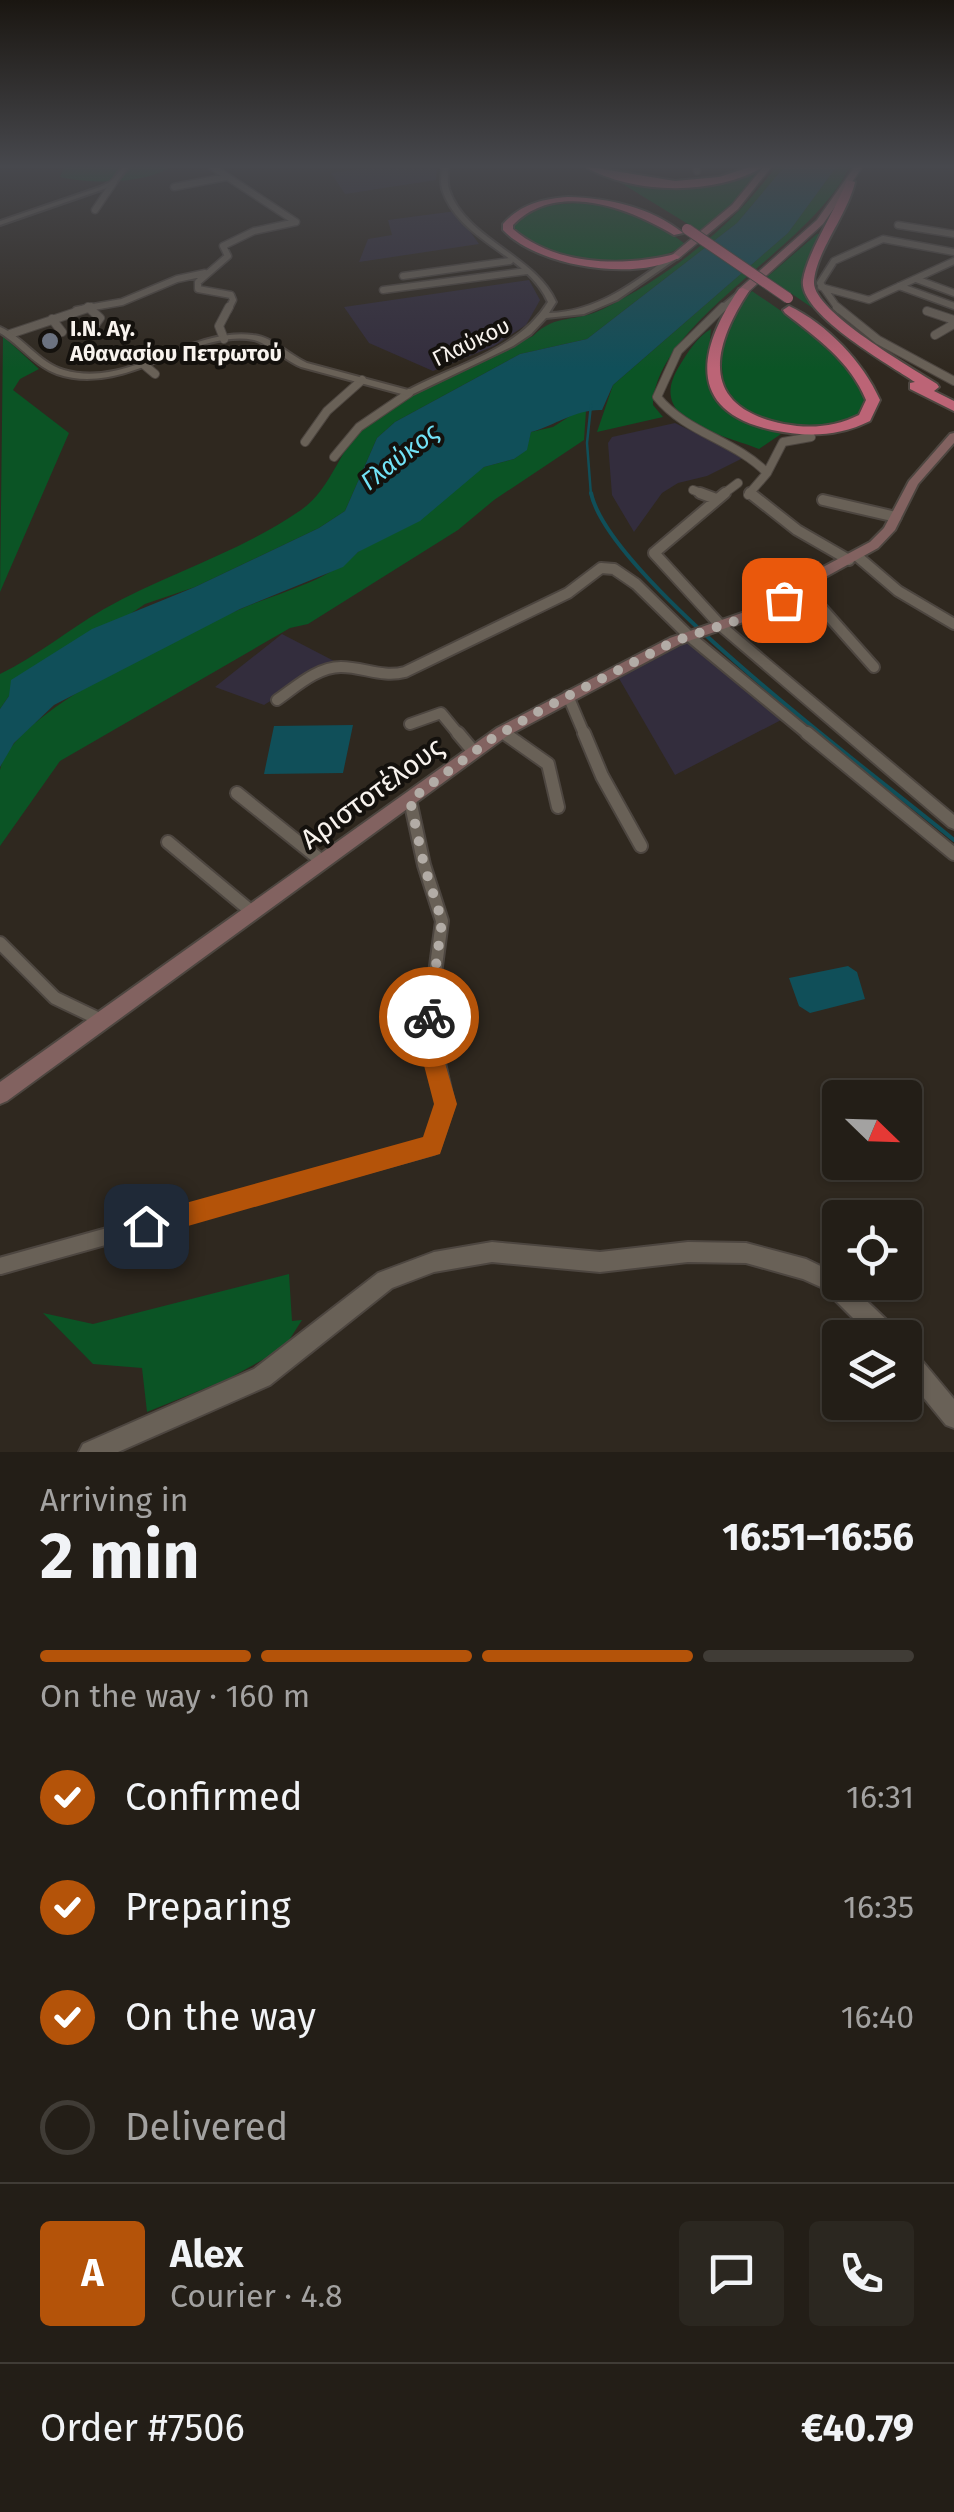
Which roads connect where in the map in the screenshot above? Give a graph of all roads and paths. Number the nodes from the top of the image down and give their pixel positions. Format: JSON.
{"nodes":[{"id":1,"x":251,"y":234,"type":"edge"},
{"id":2,"x":482,"y":234,"type":"edge"},
{"id":3,"x":512,"y":234,"type":"edge"},
{"id":4,"x":685,"y":234,"type":"edge"},
{"id":5,"x":703,"y":234,"type":"edge"},
{"id":6,"x":807,"y":234,"type":"edge"},
{"id":7,"x":827,"y":234,"type":"edge"},
{"id":8,"x":954,"y":252,"type":"edge"},
{"id":9,"x":675,"y":257,"type":"junction"},
{"id":10,"x":510,"y":260,"type":"junction"},
{"id":11,"x":954,"y":261,"type":"edge"},
{"id":12,"x":526,"y":271,"type":"junction"},
{"id":13,"x":206,"y":273,"type":"junction"},
{"id":14,"x":404,"y":276,"type":"dead end"},
{"id":15,"x":886,"y":278,"type":"dead end"},
{"id":16,"x":916,"y":279,"type":"junction"},
{"id":17,"x":954,"y":284,"type":"edge"},
{"id":18,"x":901,"y":285,"type":"junction"},
{"id":19,"x":822,"y":287,"type":"junction"},
{"id":20,"x":942,"y":288,"type":"junction"},
{"id":21,"x":383,"y":290,"type":"dead end"},
{"id":22,"x":744,"y":291,"type":"junction"},
{"id":23,"x":954,"y":293,"type":"edge"},
{"id":24,"x":784,"y":303,"type":"junction"},
{"id":25,"x":954,"y":306,"type":"edge"},
{"id":26,"x":88,"y":307,"type":"junction"},
{"id":27,"x":927,"y":311,"type":"dead end"},
{"id":28,"x":544,"y":316,"type":"junction"},
{"id":29,"x":52,"y":319,"type":"junction"},
{"id":30,"x":954,"y":322,"type":"edge"},
{"id":31,"x":92,"y":328,"type":"dead end"},
{"id":32,"x":5,"y":332,"type":"edge"},
{"id":33,"x":62,"y":332,"type":"dead end"},
{"id":34,"x":935,"y":335,"type":"dead end"},
{"id":35,"x":224,"y":339,"type":"junction"},
{"id":36,"x":143,"y":364,"type":"junction"},
{"id":37,"x":155,"y":374,"type":"dead end"},
{"id":38,"x":362,"y":380,"type":"junction"},
{"id":39,"x":954,"y":381,"type":"edge"},
{"id":40,"x":932,"y":387,"type":"junction"},
{"id":41,"x":409,"y":393,"type":"junction"},
{"id":42,"x":953,"y":404,"type":"edge"},
{"id":43,"x":811,"y":437,"type":"dead end"},
{"id":44,"x":953,"y":439,"type":"edge"},
{"id":45,"x":305,"y":442,"type":"dead end"},
{"id":46,"x":334,"y":457,"type":"dead end"},
{"id":47,"x":767,"y":472,"type":"junction"},
{"id":48,"x":738,"y":483,"type":"dead end"},
{"id":49,"x":692,"y":490,"type":"dead end"},
{"id":50,"x":716,"y":499,"type":"junction"},
{"id":51,"x":822,"y":500,"type":"dead end"},
{"id":52,"x":896,"y":517,"type":"junction"},
{"id":53,"x":854,"y":558,"type":"junction"},
{"id":54,"x":802,"y":586,"type":"junction"},
{"id":55,"x":954,"y":624,"type":"edge"},
{"id":56,"x":718,"y":627,"type":"junction"},
{"id":57,"x":692,"y":635,"type":"junction"},
{"id":58,"x":874,"y":667,"type":"dead end"},
{"id":59,"x":568,"y":696,"type":"junction"},
{"id":60,"x":276,"y":700,"type":"dead end"},
{"id":61,"x":410,"y":724,"type":"dead end"},
{"id":62,"x":502,"y":732,"type":"junction"},
{"id":63,"x":474,"y":752,"type":"junction"},
{"id":64,"x":237,"y":793,"type":"dead end"},
{"id":65,"x":410,"y":800,"type":"junction"},
{"id":66,"x":558,"y":807,"type":"dead end"},
{"id":67,"x":954,"y":823,"type":"edge"},
{"id":68,"x":168,"y":842,"type":"dead end"},
{"id":69,"x":641,"y":846,"type":"dead end"},
{"id":70,"x":954,"y":854,"type":"edge"},
{"id":71,"x":323,"y":862,"type":"junction"},
{"id":72,"x":252,"y":912,"type":"junction"},
{"id":73,"x":0,"y":944,"type":"edge"},
{"id":74,"x":104,"y":1022,"type":"junction"},
{"id":75,"x":0,"y":1094,"type":"edge"},
{"id":76,"x":0,"y":1266,"type":"edge"},
{"id":77,"x":870,"y":1320,"type":"edge"},
{"id":78,"x":922,"y":1379,"type":"edge"},
{"id":79,"x":954,"y":1418,"type":"edge"},
{"id":80,"x":91,"y":1452,"type":"edge"}],
"edges":[{"from":1,"to":13,"type":"street"},
{"from":2,"to":10,"type":"street"},
{"from":3,"to":9,"type":"highway"},
{"from":4,"to":24,"type":"highway"},
{"from":5,"to":9,"type":"main road"},
{"from":6,"to":22,"type":"main road"},
{"from":7,"to":40,"type":"highway"},
{"from":8,"to":19,"type":"street"},
{"from":9,"to":28,"type":"street"},
{"from":10,"to":12,"type":"street"},
{"from":10,"to":14,"type":"street"},
{"from":11,"to":16,"type":"street"},
{"from":12,"to":21,"type":"street"},
{"from":12,"to":28,"type":"street"},
{"from":13,"to":26,"type":"street"},
{"from":13,"to":35,"type":"street"},
{"from":15,"to":18,"type":"street"},
{"from":16,"to":18,"type":"street"},
{"from":16,"to":20,"type":"street"},
{"from":17,"to":20,"type":"street"},
{"from":18,"to":19,"type":"street"},
{"from":18,"to":25,"type":"street"},
{"from":19,"to":39,"type":"street"},
{"from":20,"to":23,"type":"street"},
{"from":22,"to":24,"type":"highway"},
{"from":22,"to":47,"type":"street"},
{"from":24,"to":40,"type":"highway"},
{"from":24,"to":42,"type":"highway"},
{"from":26,"to":29,"type":"street"},
{"from":26,"to":31,"type":"street"},
{"from":27,"to":30,"type":"street"},
{"from":28,"to":41,"type":"street","name":"Γλαύκου"},
{"from":29,"to":32,"type":"street"},
{"from":29,"to":33,"type":"street"},
{"from":30,"to":34,"type":"street"},
{"from":32,"to":36,"type":"street"},
{"from":35,"to":36,"type":"street"},
{"from":35,"to":38,"type":"street"},
{"from":36,"to":37,"type":"street"},
{"from":38,"to":41,"type":"street"},
{"from":38,"to":45,"type":"street"},
{"from":40,"to":42,"type":"highway"},
{"from":41,"to":46,"type":"street"},
{"from":43,"to":47,"type":"street"},
{"from":44,"to":52,"type":"main road"},
{"from":47,"to":53,"type":"street"},
{"from":48,"to":50,"type":"street"},
{"from":49,"to":50,"type":"street"},
{"from":50,"to":56,"type":"street"},
{"from":51,"to":52,"type":"street"},
{"from":52,"to":53,"type":"main road"},
{"from":53,"to":54,"type":"main road"},
{"from":53,"to":55,"type":"street"},
{"from":54,"to":56,"type":"main road"},
{"from":54,"to":58,"type":"street"},
{"from":56,"to":57,"type":"main road","name":"Αριστοτέλους"},
{"from":56,"to":67,"type":"street"},
{"from":57,"to":59,"type":"main road","name":"Αριστοτέλους"},
{"from":57,"to":60,"type":"street"},
{"from":57,"to":70,"type":"street"},
{"from":59,"to":62,"type":"main road","name":"Αριστοτέλους"},
{"from":59,"to":69,"type":"street"},
{"from":61,"to":63,"type":"street"},
{"from":62,"to":63,"type":"main road","name":"Αριστοτέλους"},
{"from":62,"to":66,"type":"street"},
{"from":63,"to":65,"type":"main road","name":"Αριστοτέλους"},
{"from":64,"to":71,"type":"street"},
{"from":65,"to":71,"type":"main road","name":"Αριστοτέλους"},
{"from":65,"to":76,"type":"street"},
{"from":68,"to":72,"type":"street"},
{"from":71,"to":72,"type":"main road","name":"Αριστοτέλους"},
{"from":72,"to":74,"type":"main road","name":"Αριστοτέλους"},
{"from":73,"to":74,"type":"street"},
{"from":74,"to":75,"type":"main road","name":"Αριστοτέλους"},
{"from":77,"to":80,"type":"street"},
{"from":78,"to":79,"type":"street"}]}
